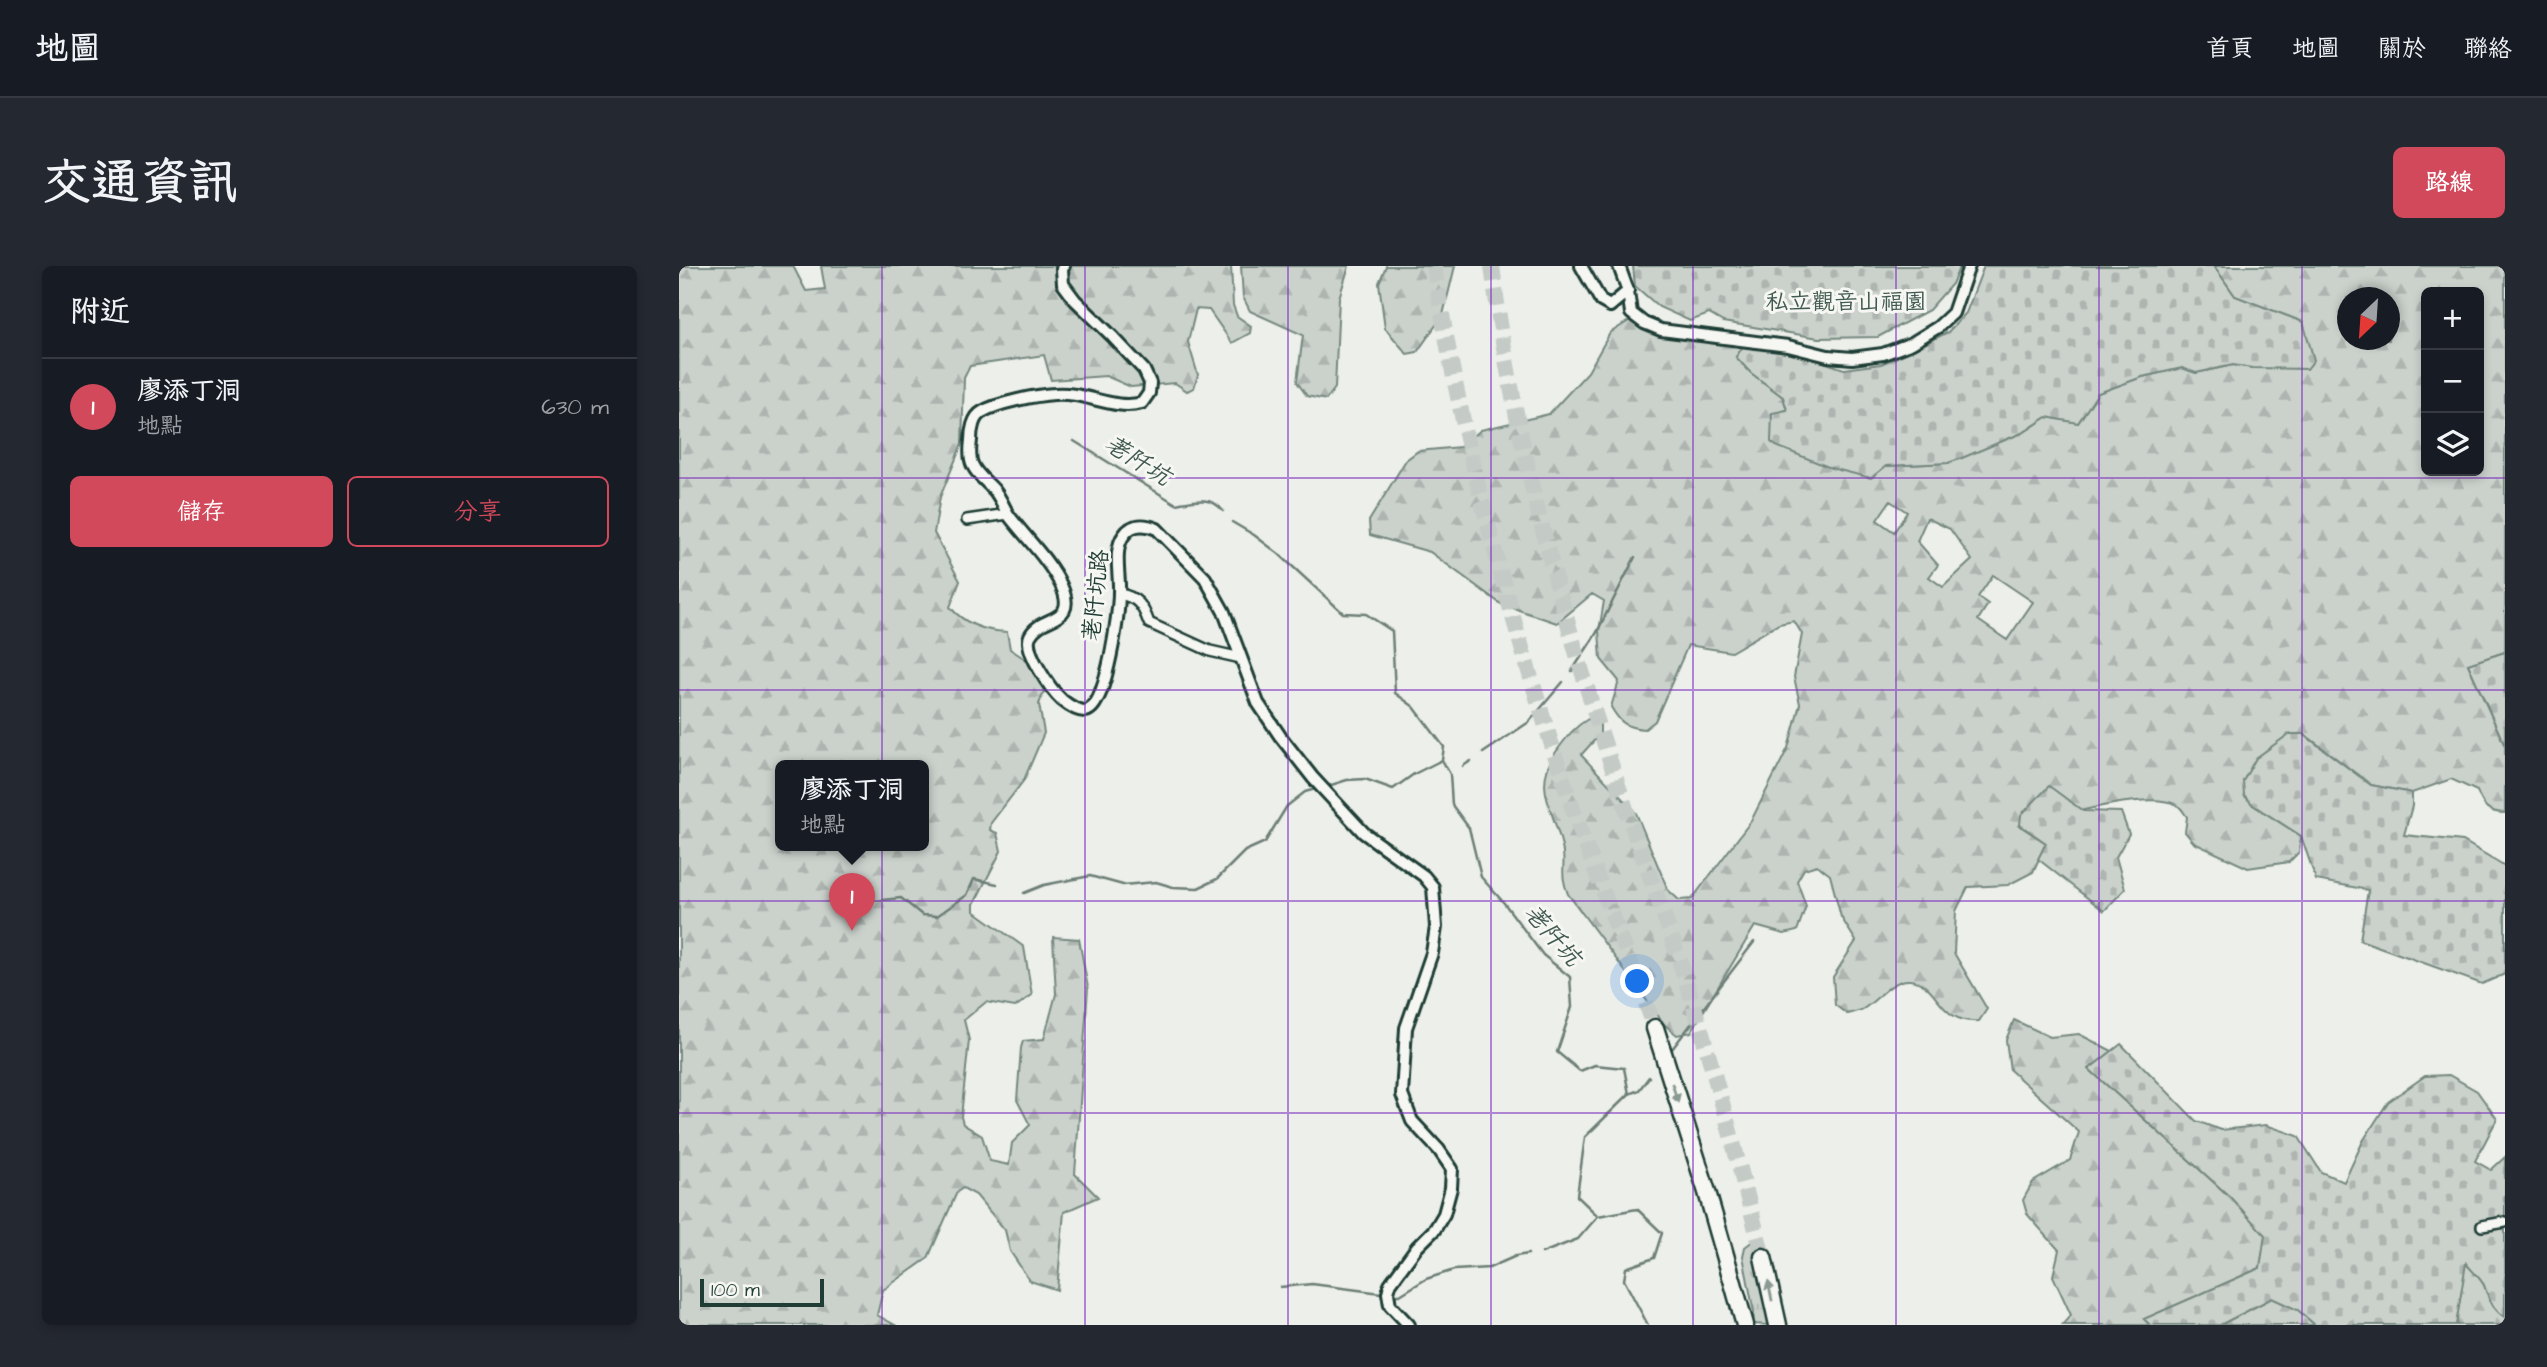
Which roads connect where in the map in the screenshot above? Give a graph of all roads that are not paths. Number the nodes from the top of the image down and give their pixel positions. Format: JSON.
{"nodes":[{"id":1,"x":1064,"y":266,"type":"edge"},
{"id":2,"x":1581,"y":266,"type":"edge"},
{"id":3,"x":1619,"y":266,"type":"edge"},
{"id":4,"x":1969,"y":266,"type":"edge"},
{"id":5,"x":1628,"y":291,"type":"junction"},
{"id":6,"x":1008,"y":514,"type":"junction"},
{"id":7,"x":967,"y":520,"type":"dead end"},
{"id":8,"x":1119,"y":594,"type":"junction"},
{"id":9,"x":1241,"y":658,"type":"junction"},
{"id":10,"x":1654,"y":1028,"type":"tunnel mouth"},
{"id":11,"x":2505,"y":1222,"type":"edge"},
{"id":12,"x":2482,"y":1226,"type":"dead end"},
{"id":13,"x":1763,"y":1257,"type":"tunnel mouth"},
{"id":14,"x":1409,"y":1325,"type":"edge"},
{"id":15,"x":1745,"y":1325,"type":"edge"},
{"id":16,"x":1777,"y":1325,"type":"edge"}],
"edges":[{"from":1,"to":6,"type":"street","name":"荖阡坑路"},
{"from":2,"to":5,"type":"street"},
{"from":3,"to":5,"type":"street"},
{"from":4,"to":5,"type":"street"},
{"from":6,"to":7,"type":"street"},
{"from":6,"to":8,"type":"street","name":"荖阡坑路"},
{"from":8,"to":9,"type":"street"},
{"from":8,"to":9,"type":"street","name":"荖阡坑路"},
{"from":9,"to":14,"type":"street","name":"荖阡坑路"},
{"from":10,"to":15,"type":"highway","one_way":true},
{"from":11,"to":12,"type":"street"},
{"from":16,"to":13,"type":"highway","one_way":true}]}
